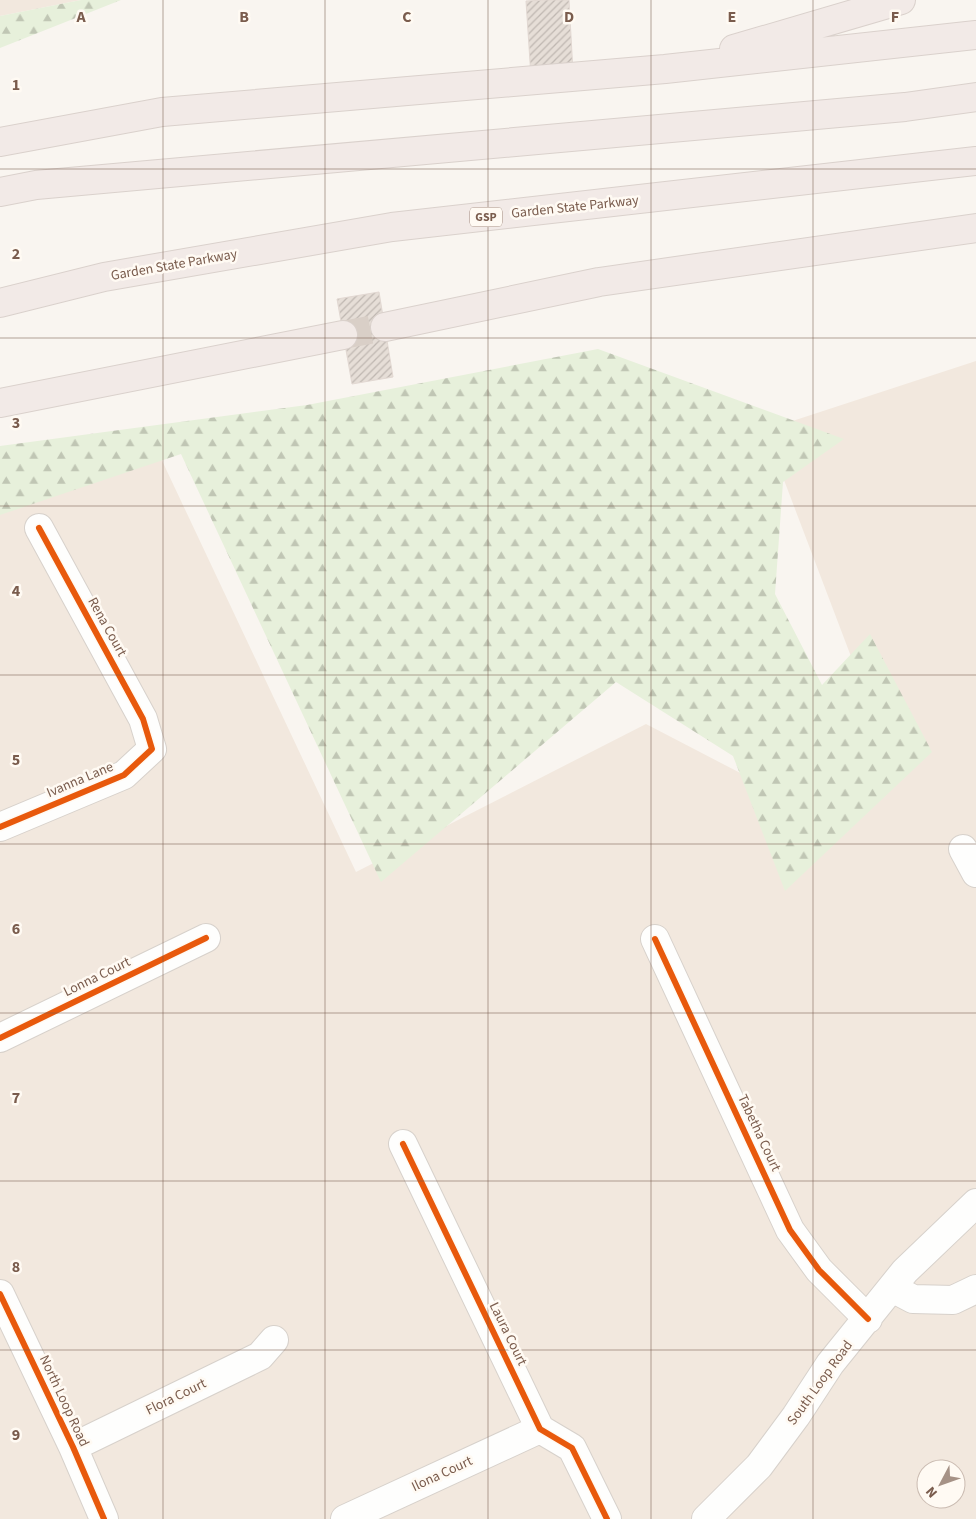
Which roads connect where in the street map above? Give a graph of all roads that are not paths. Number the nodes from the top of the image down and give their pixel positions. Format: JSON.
{"nodes":[{"id":1,"x":901,"y":0,"type":"edge"},
{"id":2,"x":976,"y":35,"type":"edge"},
{"id":3,"x":665,"y":69,"type":"junction"},
{"id":4,"x":976,"y":97,"type":"edge"},
{"id":5,"x":0,"y":142,"type":"edge"},
{"id":6,"x":976,"y":162,"type":"edge"},
{"id":7,"x":0,"y":192,"type":"edge"},
{"id":8,"x":976,"y":228,"type":"edge"},
{"id":9,"x":0,"y":303,"type":"edge"},
{"id":10,"x":385,"y":327,"type":"tunnel mouth"},
{"id":11,"x":343,"y":335,"type":"tunnel mouth"},
{"id":12,"x":0,"y":403,"type":"edge"},
{"id":13,"x":39,"y":528,"type":"dead end"},
{"id":14,"x":149,"y":739,"type":"joint"},
{"id":15,"x":0,"y":827,"type":"edge"},
{"id":16,"x":963,"y":849,"type":"dead end"},
{"id":17,"x":976,"y":873,"type":"edge"},
{"id":18,"x":206,"y":938,"type":"dead end"},
{"id":19,"x":655,"y":938,"type":"dead end"},
{"id":20,"x":0,"y":1038,"type":"edge"},
{"id":21,"x":403,"y":1144,"type":"dead end"},
{"id":22,"x":976,"y":1203,"type":"edge"},
{"id":23,"x":892,"y":1288,"type":"junction"},
{"id":24,"x":976,"y":1289,"type":"edge"},
{"id":25,"x":0,"y":1294,"type":"edge"},
{"id":26,"x":868,"y":1319,"type":"junction"},
{"id":27,"x":274,"y":1340,"type":"dead end"},
{"id":28,"x":540,"y":1429,"type":"junction"},
{"id":29,"x":72,"y":1447,"type":"junction"},
{"id":30,"x":104,"y":1519,"type":"edge"},
{"id":31,"x":345,"y":1519,"type":"edge"},
{"id":32,"x":607,"y":1519,"type":"edge"},
{"id":33,"x":706,"y":1519,"type":"edge"}],
"edges":[{"from":1,"to":3,"type":"highway"},
{"from":2,"to":3,"type":"highway"},
{"from":3,"to":5,"type":"highway"},
{"from":4,"to":7,"type":"highway"},
{"from":6,"to":9,"type":"highway","name":"Garden State Parkway","number":"GSP"},
{"from":8,"to":10,"type":"highway"},
{"from":11,"to":12,"type":"highway"},
{"from":13,"to":14,"type":"street","name":"Rena Court"},
{"from":14,"to":15,"type":"street","name":"Ivanna Lane"},
{"from":16,"to":17,"type":"street"},
{"from":18,"to":20,"type":"street","name":"Lonna Court"},
{"from":19,"to":26,"type":"street","name":"Tabetha Court"},
{"from":21,"to":28,"type":"street","name":"Laura Court"},
{"from":22,"to":23,"type":"street","name":"South Loop Road"},
{"from":23,"to":24,"type":"street"},
{"from":23,"to":26,"type":"street","name":"South Loop Road"},
{"from":25,"to":29,"type":"street","name":"North Loop Road"},
{"from":26,"to":33,"type":"street","name":"South Loop Road"},
{"from":27,"to":29,"type":"street","name":"Flora Court"},
{"from":28,"to":31,"type":"street","name":"Ilona Court"},
{"from":28,"to":32,"type":"street"},
{"from":29,"to":30,"type":"street","name":"North Loop Road"}]}
